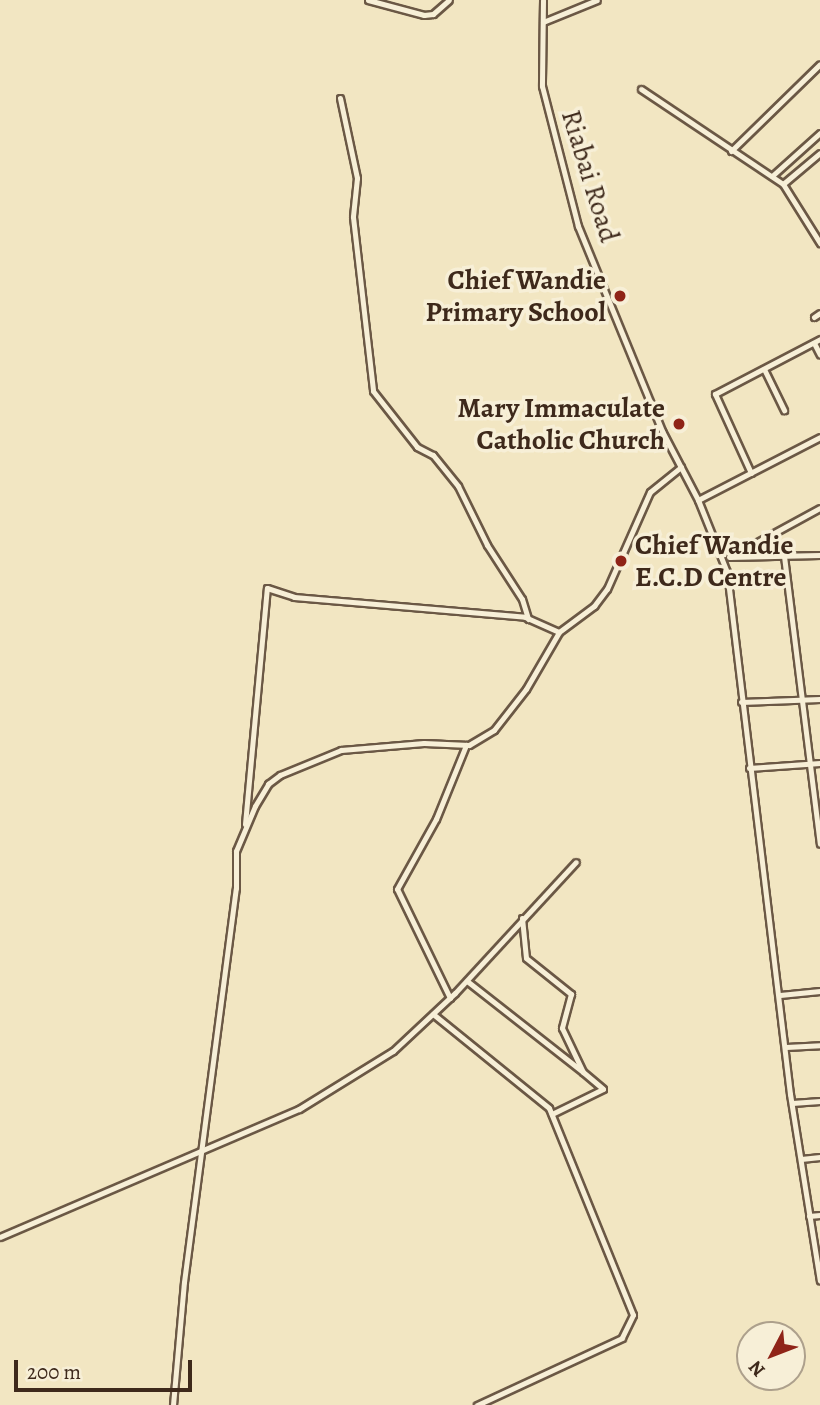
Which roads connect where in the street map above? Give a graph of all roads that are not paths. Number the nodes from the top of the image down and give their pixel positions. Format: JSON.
{"nodes":[{"id":1,"x":368,"y":0,"type":"edge"},
{"id":2,"x":449,"y":0,"type":"edge"},
{"id":3,"x":544,"y":0,"type":"edge"},
{"id":4,"x":597,"y":0,"type":"edge"},
{"id":5,"x":543,"y":22,"type":"junction"},
{"id":6,"x":820,"y":64,"type":"edge"},
{"id":7,"x":641,"y":89,"type":"dead end"},
{"id":8,"x":340,"y":98,"type":"dead end"},
{"id":9,"x":820,"y":134,"type":"edge"},
{"id":10,"x":731,"y":151,"type":"junction"},
{"id":11,"x":820,"y":153,"type":"edge"},
{"id":12,"x":772,"y":176,"type":"junction"},
{"id":13,"x":783,"y":184,"type":"junction"},
{"id":14,"x":820,"y":230,"type":"edge"},
{"id":15,"x":814,"y":235,"type":"junction"},
{"id":16,"x":820,"y":243,"type":"edge"},
{"id":17,"x":817,"y":341,"type":"edge"},
{"id":18,"x":820,"y":355,"type":"edge"},
{"id":19,"x":764,"y":369,"type":"junction"},
{"id":20,"x":784,"y":410,"type":"dead end"},
{"id":21,"x":820,"y":437,"type":"edge"},
{"id":22,"x":681,"y":467,"type":"junction"},
{"id":23,"x":751,"y":473,"type":"junction"},
{"id":24,"x":698,"y":500,"type":"junction"},
{"id":25,"x":820,"y":508,"type":"edge"},
{"id":26,"x":820,"y":555,"type":"edge"},
{"id":27,"x":784,"y":556,"type":"junction"},
{"id":28,"x":727,"y":558,"type":"junction"},
{"id":29,"x":528,"y":619,"type":"junction"},
{"id":30,"x":559,"y":632,"type":"junction"},
{"id":31,"x":820,"y":699,"type":"edge"},
{"id":32,"x":800,"y":700,"type":"junction"},
{"id":33,"x":741,"y":702,"type":"junction"},
{"id":34,"x":466,"y":745,"type":"junction"},
{"id":35,"x":820,"y":763,"type":"edge"},
{"id":36,"x":808,"y":764,"type":"junction"},
{"id":37,"x":749,"y":768,"type":"junction"},
{"id":38,"x":818,"y":817,"type":"edge"},
{"id":39,"x":245,"y":827,"type":"junction"},
{"id":40,"x":820,"y":844,"type":"edge"},
{"id":41,"x":576,"y":862,"type":"dead end"},
{"id":42,"x":522,"y":918,"type":"junction"},
{"id":43,"x":467,"y":981,"type":"junction"},
{"id":44,"x":820,"y":991,"type":"edge"},
{"id":45,"x":780,"y":995,"type":"junction"},
{"id":46,"x":450,"y":998,"type":"junction"},
{"id":47,"x":433,"y":1014,"type":"junction"},
{"id":48,"x":820,"y":1045,"type":"edge"},
{"id":49,"x":786,"y":1047,"type":"junction"},
{"id":50,"x":583,"y":1072,"type":"junction"},
{"id":51,"x":820,"y":1101,"type":"edge"},
{"id":52,"x":792,"y":1103,"type":"junction"},
{"id":53,"x":552,"y":1114,"type":"junction"},
{"id":54,"x":202,"y":1148,"type":"junction"},
{"id":55,"x":820,"y":1157,"type":"edge"},
{"id":56,"x":801,"y":1159,"type":"junction"},
{"id":57,"x":820,"y":1215,"type":"edge"},
{"id":58,"x":808,"y":1216,"type":"junction"},
{"id":59,"x":0,"y":1237,"type":"edge"},
{"id":60,"x":818,"y":1255,"type":"edge"},
{"id":61,"x":820,"y":1281,"type":"edge"},
{"id":62,"x":173,"y":1405,"type":"edge"},
{"id":63,"x":477,"y":1405,"type":"edge"}],
"edges":[{"from":1,"to":2,"type":"street"},
{"from":3,"to":5,"type":"street","name":"Riabai Road"},
{"from":4,"to":5,"type":"street"},
{"from":5,"to":22,"type":"street","name":"Riabai Road"},
{"from":6,"to":10,"type":"street"},
{"from":7,"to":10,"type":"street"},
{"from":8,"to":29,"type":"street"},
{"from":9,"to":12,"type":"street"},
{"from":10,"to":12,"type":"street"},
{"from":11,"to":13,"type":"street"},
{"from":12,"to":13,"type":"street"},
{"from":13,"to":15,"type":"street"},
{"from":14,"to":15,"type":"street"},
{"from":15,"to":16,"type":"street"},
{"from":17,"to":18,"type":"street"},
{"from":17,"to":19,"type":"street"},
{"from":19,"to":20,"type":"street"},
{"from":19,"to":23,"type":"street"},
{"from":21,"to":23,"type":"street"},
{"from":22,"to":24,"type":"street","name":"Riabai Road"},
{"from":22,"to":30,"type":"street"},
{"from":23,"to":24,"type":"street"},
{"from":24,"to":28,"type":"street","name":"Riabai Road"},
{"from":25,"to":28,"type":"street"},
{"from":26,"to":27,"type":"street"},
{"from":27,"to":28,"type":"street"},
{"from":27,"to":32,"type":"street"},
{"from":28,"to":33,"type":"street","name":"Riabai Road"},
{"from":29,"to":30,"type":"street"},
{"from":29,"to":39,"type":"street"},
{"from":30,"to":34,"type":"street"},
{"from":31,"to":32,"type":"street"},
{"from":32,"to":33,"type":"street"},
{"from":32,"to":36,"type":"street"},
{"from":33,"to":37,"type":"street","name":"Riabai Road"},
{"from":34,"to":39,"type":"street"},
{"from":34,"to":46,"type":"street"},
{"from":35,"to":36,"type":"street"},
{"from":36,"to":37,"type":"street"},
{"from":36,"to":38,"type":"street"},
{"from":37,"to":45,"type":"street","name":"Riabai Road"},
{"from":38,"to":40,"type":"street"},
{"from":39,"to":54,"type":"street"},
{"from":41,"to":42,"type":"street"},
{"from":42,"to":43,"type":"street"},
{"from":42,"to":50,"type":"street"},
{"from":43,"to":46,"type":"street"},
{"from":43,"to":50,"type":"street"},
{"from":44,"to":45,"type":"street"},
{"from":45,"to":49,"type":"street","name":"Riabai Road"},
{"from":46,"to":47,"type":"street"},
{"from":47,"to":53,"type":"street"},
{"from":47,"to":54,"type":"street"},
{"from":48,"to":49,"type":"street"},
{"from":49,"to":52,"type":"street","name":"Riabai Road"},
{"from":50,"to":53,"type":"street"},
{"from":51,"to":52,"type":"street"},
{"from":52,"to":56,"type":"street","name":"Riabai Road"},
{"from":53,"to":63,"type":"street"},
{"from":54,"to":59,"type":"street"},
{"from":54,"to":62,"type":"street"},
{"from":55,"to":56,"type":"street"},
{"from":56,"to":58,"type":"street","name":"Riabai Road"},
{"from":57,"to":58,"type":"street"},
{"from":58,"to":60,"type":"street","name":"Riabai Road"},
{"from":60,"to":61,"type":"street","name":"Riabai Road"}]}
